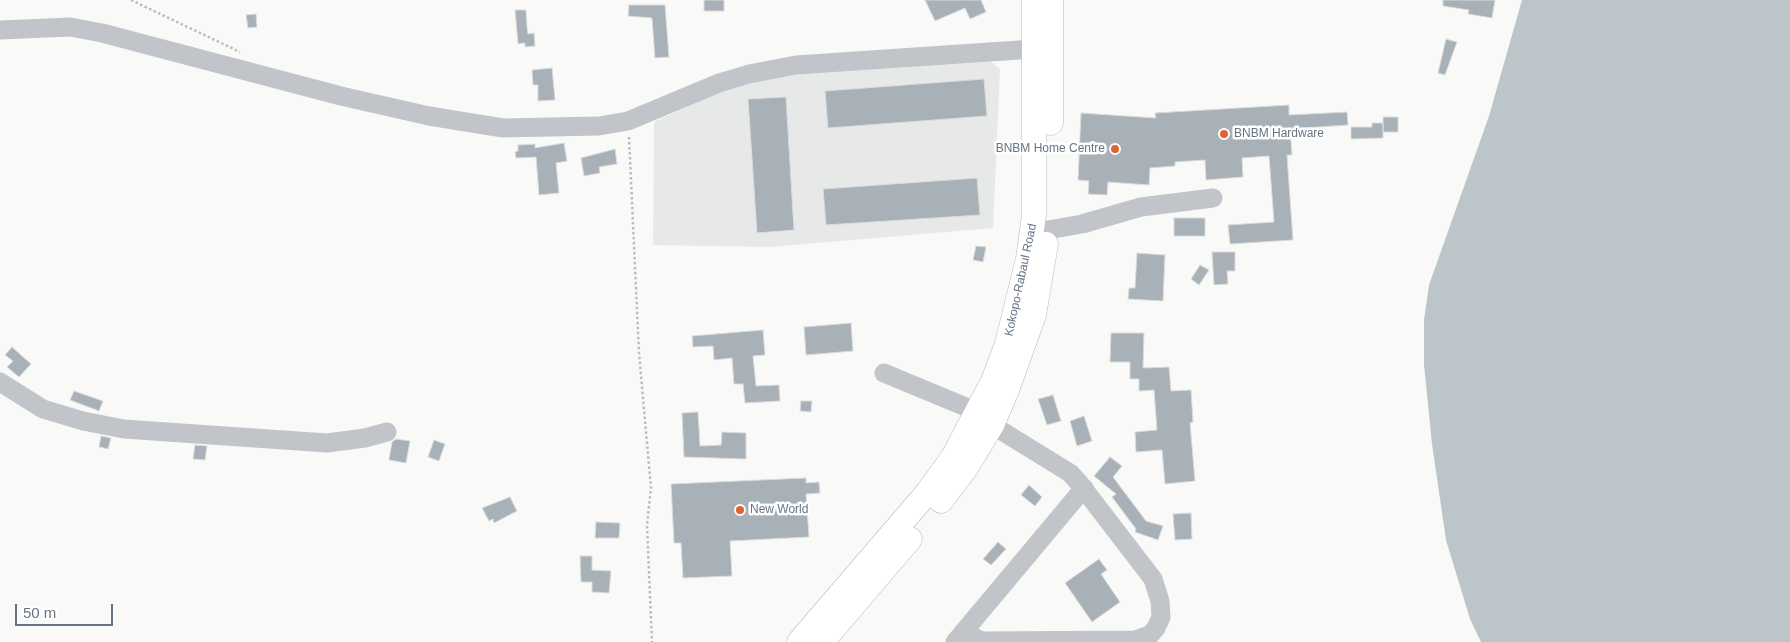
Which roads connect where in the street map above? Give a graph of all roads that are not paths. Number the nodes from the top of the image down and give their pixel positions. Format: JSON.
{"nodes":[{"id":1,"x":1034,"y":0,"type":"edge"},
{"id":2,"x":1051,"y":0,"type":"edge"},
{"id":3,"x":0,"y":30,"type":"edge"},
{"id":4,"x":1034,"y":49,"type":"junction"},
{"id":5,"x":1213,"y":198,"type":"dead end"},
{"id":6,"x":1048,"y":230,"type":"junction"},
{"id":7,"x":884,"y":373,"type":"dead end"},
{"id":8,"x":0,"y":382,"type":"edge"},
{"id":9,"x":985,"y":418,"type":"junction"},
{"id":10,"x":387,"y":432,"type":"dead end"},
{"id":11,"x":1084,"y":488,"type":"junction"},
{"id":12,"x":959,"y":637,"type":"edge"},
{"id":13,"x":799,"y":642,"type":"edge"},
{"id":14,"x":822,"y":642,"type":"edge"}],
"edges":[{"from":1,"to":4,"type":"main road","name":"Kokopo-Rabaul Road"},
{"from":2,"to":6,"type":"main road","name":"Kokopo-Rabaul Road"},
{"from":3,"to":4,"type":"street"},
{"from":4,"to":9,"type":"main road","name":"Kokopo-Rabaul Road"},
{"from":5,"to":6,"type":"street"},
{"from":6,"to":9,"type":"main road","name":"Kokopo-Rabaul Road"},
{"from":7,"to":9,"type":"street"},
{"from":8,"to":10,"type":"street"},
{"from":9,"to":11,"type":"street"},
{"from":9,"to":13,"type":"main road","name":"Kokopo-Rabaul Road"},
{"from":9,"to":14,"type":"main road","name":"Kokopo-Rabaul Road"},
{"from":11,"to":12,"type":"street"},
{"from":11,"to":12,"type":"street"}]}
